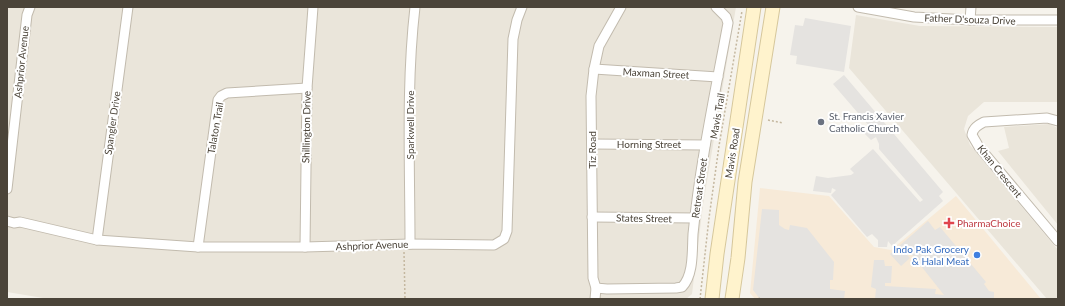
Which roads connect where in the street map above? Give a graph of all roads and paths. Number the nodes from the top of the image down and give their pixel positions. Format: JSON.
{"nodes":[{"id":1,"x":30,"y":7,"type":"edge"},
{"id":2,"x":128,"y":7,"type":"edge"},
{"id":3,"x":313,"y":7,"type":"edge"},
{"id":4,"x":415,"y":7,"type":"edge"},
{"id":5,"x":522,"y":7,"type":"edge"},
{"id":6,"x":621,"y":7,"type":"edge"},
{"id":7,"x":716,"y":7,"type":"edge"},
{"id":8,"x":743,"y":7,"type":"edge"},
{"id":9,"x":754,"y":7,"type":"edge"},
{"id":10,"x":773,"y":7,"type":"edge"},
{"id":11,"x":858,"y":7,"type":"edge"},
{"id":12,"x":971,"y":7,"type":"edge"},
{"id":13,"x":970,"y":20,"type":"junction"},
{"id":14,"x":1058,"y":20,"type":"edge"},
{"id":15,"x":594,"y":69,"type":"junction"},
{"id":16,"x":718,"y":77,"type":"junction"},
{"id":17,"x":307,"y":88,"type":"junction"},
{"id":18,"x":768,"y":120,"type":"dead end"},
{"id":19,"x":1058,"y":121,"type":"edge"},
{"id":20,"x":783,"y":122,"type":"dead end"},
{"id":21,"x":592,"y":144,"type":"junction"},
{"id":22,"x":705,"y":145,"type":"junction"},
{"id":23,"x":7,"y":189,"type":"edge"},
{"id":24,"x":592,"y":217,"type":"junction"},
{"id":25,"x":695,"y":218,"type":"junction"},
{"id":26,"x":7,"y":221,"type":"edge"},
{"id":27,"x":97,"y":240,"type":"junction"},
{"id":28,"x":1058,"y":241,"type":"edge"},
{"id":29,"x":407,"y":244,"type":"junction"},
{"id":30,"x":198,"y":247,"type":"junction"},
{"id":31,"x":304,"y":247,"type":"junction"},
{"id":32,"x":596,"y":288,"type":"junction"},
{"id":33,"x":761,"y":297,"type":"dead end"},
{"id":34,"x":405,"y":299,"type":"edge"},
{"id":35,"x":595,"y":299,"type":"edge"},
{"id":36,"x":700,"y":299,"type":"edge"},
{"id":37,"x":712,"y":299,"type":"edge"},
{"id":38,"x":732,"y":299,"type":"edge"},
{"id":39,"x":758,"y":299,"type":"edge"}],
"edges":[{"from":1,"to":23,"type":"street","name":"Ashprior Avenue"},
{"from":2,"to":27,"type":"street","name":"Spangler Drive"},
{"from":3,"to":17,"type":"street","name":"Shillington Drive"},
{"from":4,"to":29,"type":"street","name":"Sparkwell Drive"},
{"from":5,"to":29,"type":"street","name":"Ashprior Avenue"},
{"from":6,"to":15,"type":"street","name":"Tiz Road"},
{"from":7,"to":16,"type":"street","name":"Retreat Street"},
{"from":8,"to":36,"type":"path","name":"Mavis Trail"},
{"from":9,"to":37,"type":"main road","name":"Mavis Road"},
{"from":10,"to":38,"type":"main road","name":"Mavis Road"},
{"from":11,"to":13,"type":"street","name":"Father D'souza Drive"},
{"from":12,"to":13,"type":"street"},
{"from":13,"to":14,"type":"street","name":"Father D'souza Drive"},
{"from":15,"to":16,"type":"street","name":"Maxman Street"},
{"from":15,"to":21,"type":"street","name":"Tiz Road"},
{"from":16,"to":22,"type":"street","name":"Retreat Street"},
{"from":17,"to":30,"type":"street","name":"Talaton Trail"},
{"from":17,"to":31,"type":"street","name":"Shillington Drive"},
{"from":18,"to":20,"type":"path"},
{"from":19,"to":28,"type":"street","name":"Khan Crescent"},
{"from":21,"to":22,"type":"street","name":"Horning Street"},
{"from":21,"to":24,"type":"street","name":"Tiz Road"},
{"from":22,"to":25,"type":"street","name":"Retreat Street"},
{"from":24,"to":25,"type":"street","name":"States Street"},
{"from":24,"to":32,"type":"street","name":"Tiz Road"},
{"from":25,"to":32,"type":"street","name":"Retreat Street"},
{"from":26,"to":27,"type":"street","name":"Ashprior Avenue"},
{"from":27,"to":30,"type":"street","name":"Ashprior Avenue"},
{"from":29,"to":31,"type":"street","name":"Ashprior Avenue"},
{"from":29,"to":34,"type":"path"},
{"from":30,"to":31,"type":"street","name":"Ashprior Avenue"},
{"from":32,"to":35,"type":"street","name":"Tiz Road"},
{"from":33,"to":39,"type":"path"}]}
